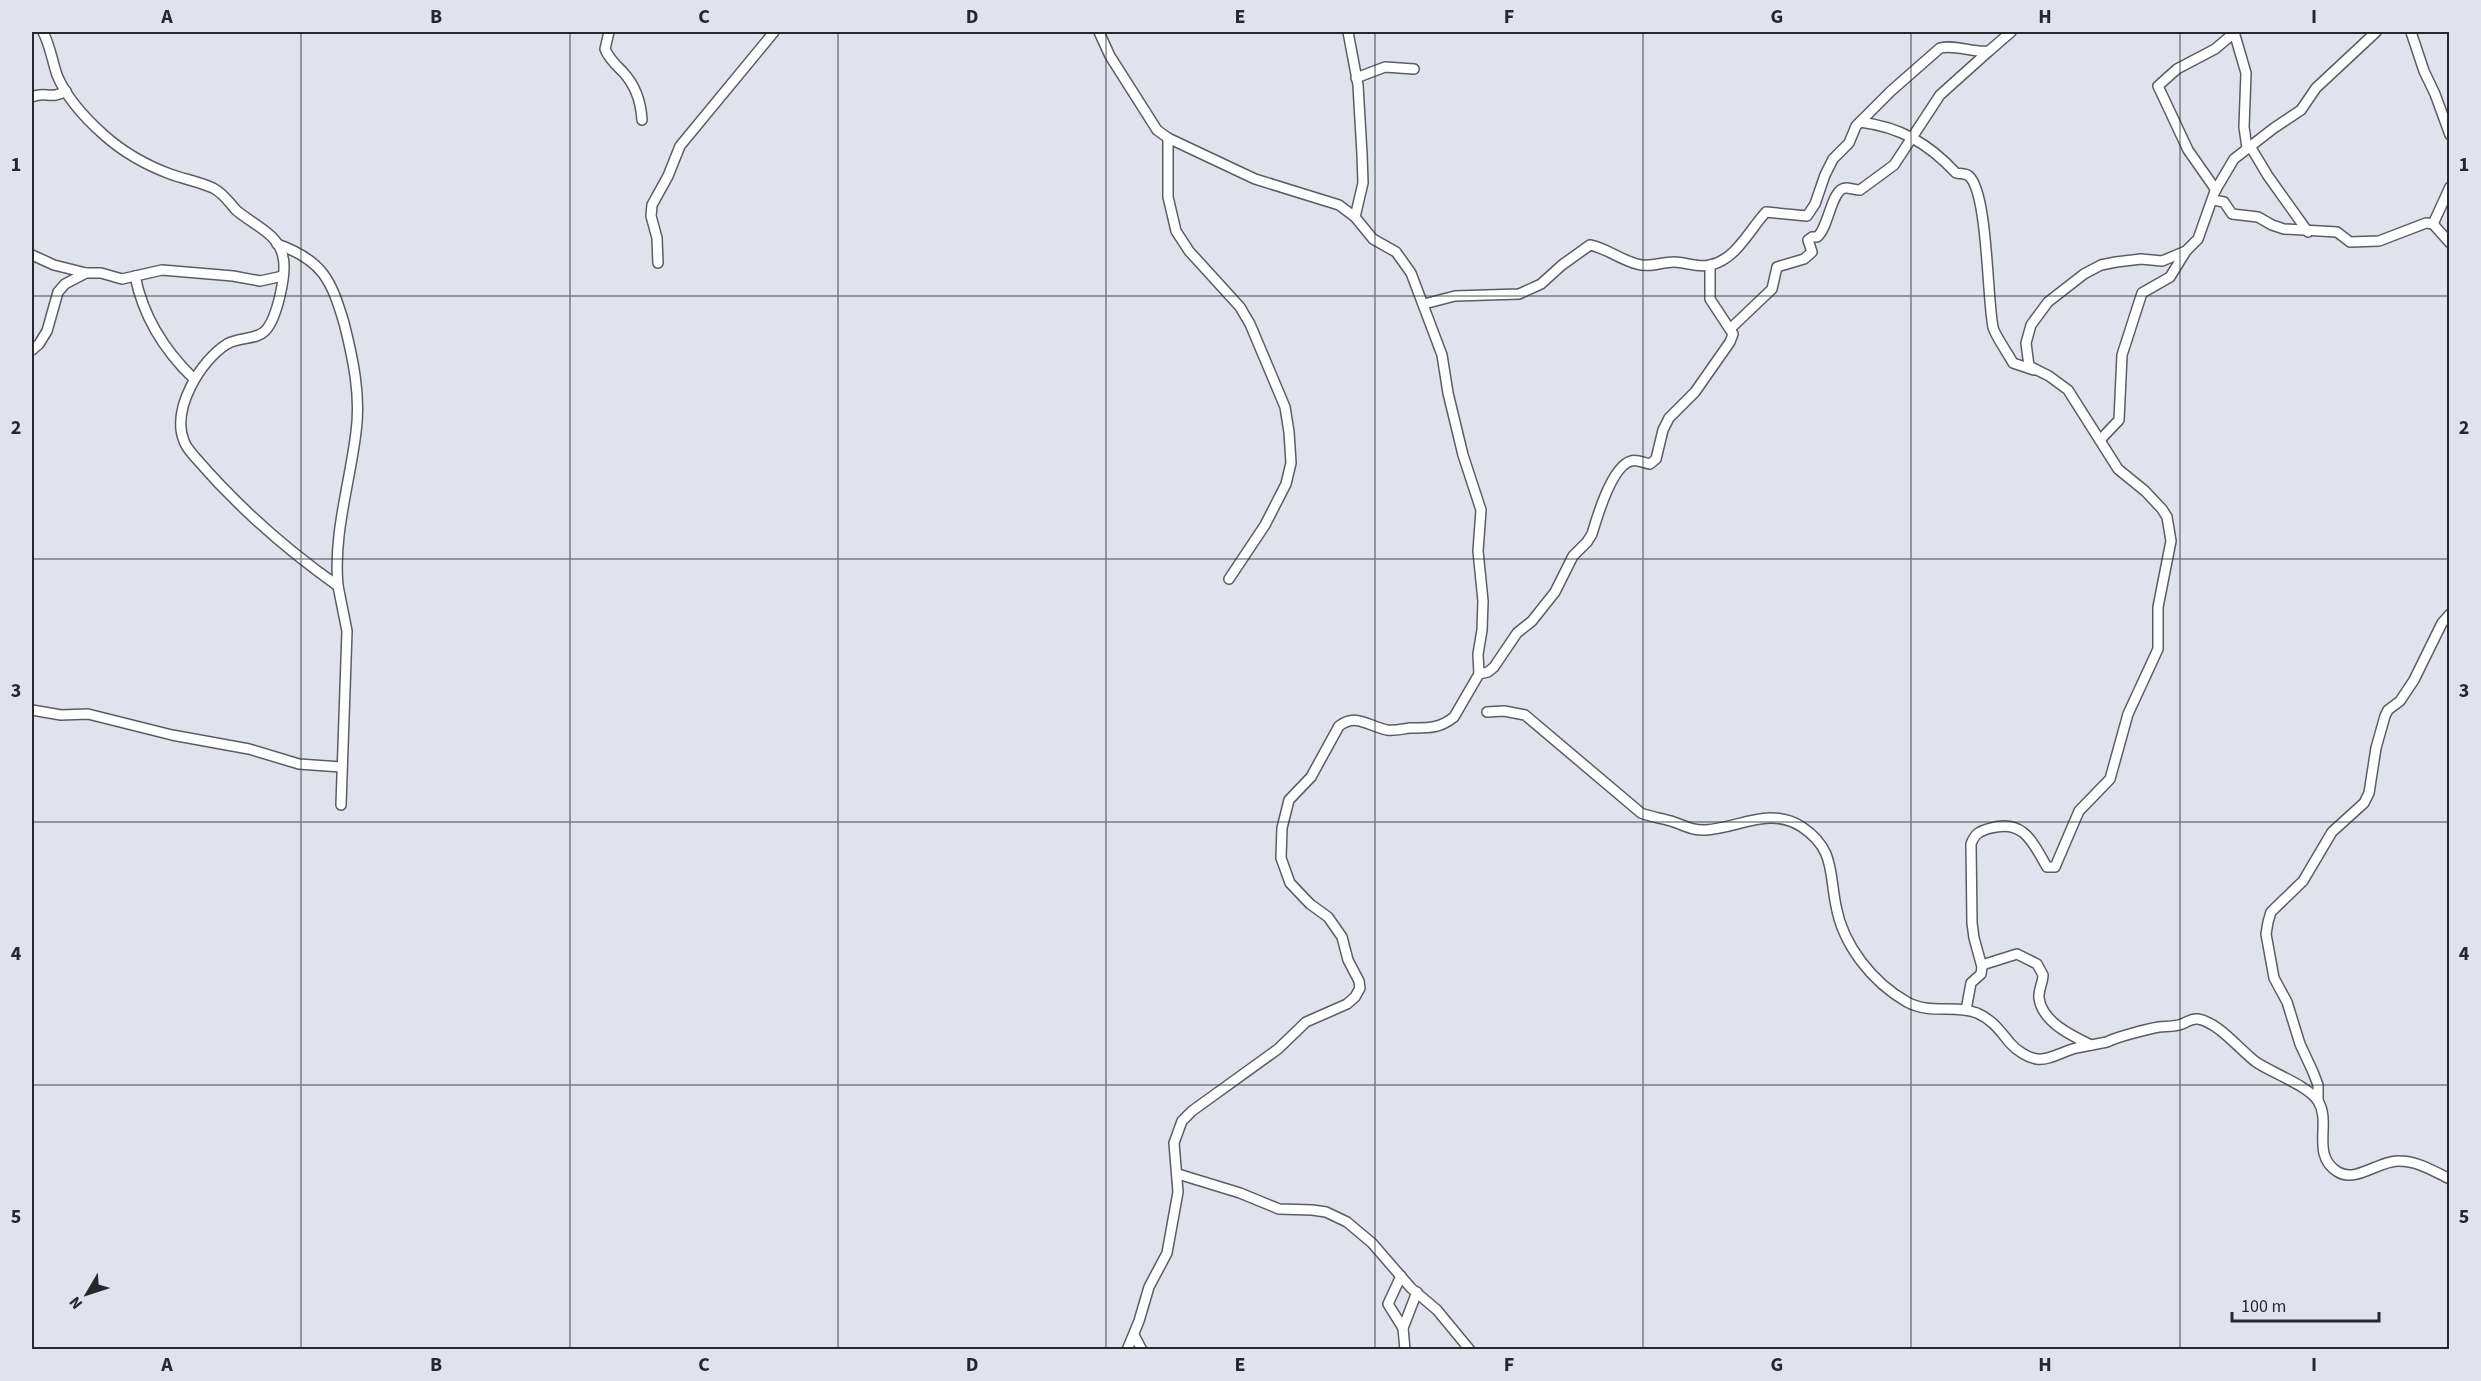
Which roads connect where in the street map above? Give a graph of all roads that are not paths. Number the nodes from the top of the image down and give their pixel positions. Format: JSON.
{"nodes":[{"id":1,"x":43,"y":32,"type":"edge"},
{"id":2,"x":609,"y":32,"type":"edge"},
{"id":3,"x":774,"y":32,"type":"edge"},
{"id":4,"x":1099,"y":32,"type":"edge"},
{"id":5,"x":1348,"y":32,"type":"edge"},
{"id":6,"x":2011,"y":32,"type":"edge"},
{"id":7,"x":2234,"y":32,"type":"edge"},
{"id":8,"x":2376,"y":32,"type":"edge"},
{"id":9,"x":2411,"y":32,"type":"edge"},
{"id":10,"x":1989,"y":51,"type":"junction"},
{"id":11,"x":1414,"y":69,"type":"dead end"},
{"id":12,"x":1356,"y":78,"type":"junction"},
{"id":13,"x":66,"y":91,"type":"junction"},
{"id":14,"x":32,"y":98,"type":"edge"},
{"id":15,"x":642,"y":120,"type":"dead end"},
{"id":16,"x":1860,"y":122,"type":"junction"},
{"id":17,"x":2450,"y":135,"type":"edge"},
{"id":18,"x":1168,"y":138,"type":"junction"},
{"id":19,"x":1912,"y":138,"type":"junction"},
{"id":20,"x":2249,"y":147,"type":"junction"},
{"id":21,"x":2450,"y":187,"type":"edge"},
{"id":22,"x":2216,"y":190,"type":"junction"},
{"id":23,"x":2213,"y":200,"type":"junction"},
{"id":24,"x":1355,"y":217,"type":"junction"},
{"id":25,"x":2433,"y":224,"type":"junction"},
{"id":26,"x":2308,"y":232,"type":"junction"},
{"id":27,"x":2450,"y":243,"type":"edge"},
{"id":28,"x":277,"y":244,"type":"junction"},
{"id":29,"x":2186,"y":251,"type":"junction"},
{"id":30,"x":32,"y":255,"type":"edge"},
{"id":31,"x":658,"y":263,"type":"dead end"},
{"id":32,"x":1710,"y":265,"type":"junction"},
{"id":33,"x":86,"y":273,"type":"junction"},
{"id":34,"x":135,"y":276,"type":"junction"},
{"id":35,"x":283,"y":276,"type":"junction"},
{"id":36,"x":1424,"y":303,"type":"junction"},
{"id":37,"x":1730,"y":328,"type":"junction"},
{"id":38,"x":32,"y":350,"type":"edge"},
{"id":39,"x":2034,"y":370,"type":"junction"},
{"id":40,"x":194,"y":379,"type":"junction"},
{"id":41,"x":2100,"y":440,"type":"junction"},
{"id":42,"x":1229,"y":579,"type":"dead end"},
{"id":43,"x":338,"y":586,"type":"junction"},
{"id":44,"x":2450,"y":614,"type":"edge"},
{"id":45,"x":1479,"y":674,"type":"junction"},
{"id":46,"x":32,"y":710,"type":"edge"},
{"id":47,"x":1486,"y":712,"type":"dead end"},
{"id":48,"x":341,"y":767,"type":"junction"},
{"id":49,"x":341,"y":806,"type":"dead end"},
{"id":50,"x":1982,"y":965,"type":"junction"},
{"id":51,"x":1966,"y":1010,"type":"junction"},
{"id":52,"x":2091,"y":1045,"type":"junction"},
{"id":53,"x":2318,"y":1101,"type":"junction"},
{"id":54,"x":1178,"y":1174,"type":"junction"},
{"id":55,"x":2450,"y":1179,"type":"edge"},
{"id":56,"x":1401,"y":1276,"type":"junction"},
{"id":57,"x":1417,"y":1292,"type":"junction"},
{"id":58,"x":1403,"y":1328,"type":"junction"},
{"id":59,"x":1134,"y":1335,"type":"junction"},
{"id":60,"x":1127,"y":1350,"type":"edge"},
{"id":61,"x":1142,"y":1350,"type":"edge"},
{"id":62,"x":1405,"y":1350,"type":"edge"},
{"id":63,"x":1470,"y":1350,"type":"edge"}],
"edges":[{"from":1,"to":13,"type":"street"},
{"from":2,"to":15,"type":"street"},
{"from":3,"to":31,"type":"street"},
{"from":4,"to":18,"type":"street"},
{"from":5,"to":12,"type":"street"},
{"from":6,"to":10,"type":"street"},
{"from":7,"to":20,"type":"street"},
{"from":7,"to":22,"type":"street"},
{"from":8,"to":20,"type":"street"},
{"from":9,"to":17,"type":"street"},
{"from":10,"to":16,"type":"street"},
{"from":10,"to":19,"type":"street"},
{"from":11,"to":12,"type":"street"},
{"from":12,"to":24,"type":"street"},
{"from":13,"to":14,"type":"street"},
{"from":13,"to":28,"type":"street"},
{"from":16,"to":19,"type":"street"},
{"from":16,"to":32,"type":"street"},
{"from":18,"to":24,"type":"street"},
{"from":18,"to":42,"type":"street"},
{"from":19,"to":37,"type":"street"},
{"from":19,"to":39,"type":"street"},
{"from":20,"to":22,"type":"street"},
{"from":20,"to":26,"type":"street"},
{"from":21,"to":25,"type":"street"},
{"from":22,"to":23,"type":"street"},
{"from":23,"to":26,"type":"street"},
{"from":23,"to":29,"type":"street"},
{"from":24,"to":36,"type":"street"},
{"from":25,"to":26,"type":"street"},
{"from":25,"to":27,"type":"street"},
{"from":28,"to":35,"type":"street"},
{"from":28,"to":43,"type":"street"},
{"from":29,"to":39,"type":"street"},
{"from":29,"to":41,"type":"street"},
{"from":30,"to":33,"type":"street"},
{"from":32,"to":36,"type":"street"},
{"from":32,"to":37,"type":"street"},
{"from":33,"to":34,"type":"street"},
{"from":33,"to":38,"type":"street"},
{"from":34,"to":35,"type":"street"},
{"from":34,"to":40,"type":"street"},
{"from":35,"to":40,"type":"street"},
{"from":36,"to":45,"type":"street"},
{"from":37,"to":45,"type":"street"},
{"from":39,"to":41,"type":"street"},
{"from":40,"to":43,"type":"street"},
{"from":41,"to":50,"type":"street"},
{"from":43,"to":48,"type":"street"},
{"from":44,"to":53,"type":"street"},
{"from":45,"to":54,"type":"street"},
{"from":46,"to":48,"type":"street"},
{"from":47,"to":51,"type":"street"},
{"from":48,"to":49,"type":"street"},
{"from":50,"to":51,"type":"street"},
{"from":50,"to":52,"type":"street"},
{"from":51,"to":52,"type":"street"},
{"from":52,"to":53,"type":"street"},
{"from":53,"to":55,"type":"street"},
{"from":54,"to":56,"type":"street"},
{"from":54,"to":59,"type":"street"},
{"from":56,"to":57,"type":"street"},
{"from":56,"to":58,"type":"street"},
{"from":57,"to":58,"type":"street"},
{"from":57,"to":63,"type":"street"},
{"from":58,"to":62,"type":"street"},
{"from":59,"to":60,"type":"street"},
{"from":59,"to":61,"type":"street"}]}
